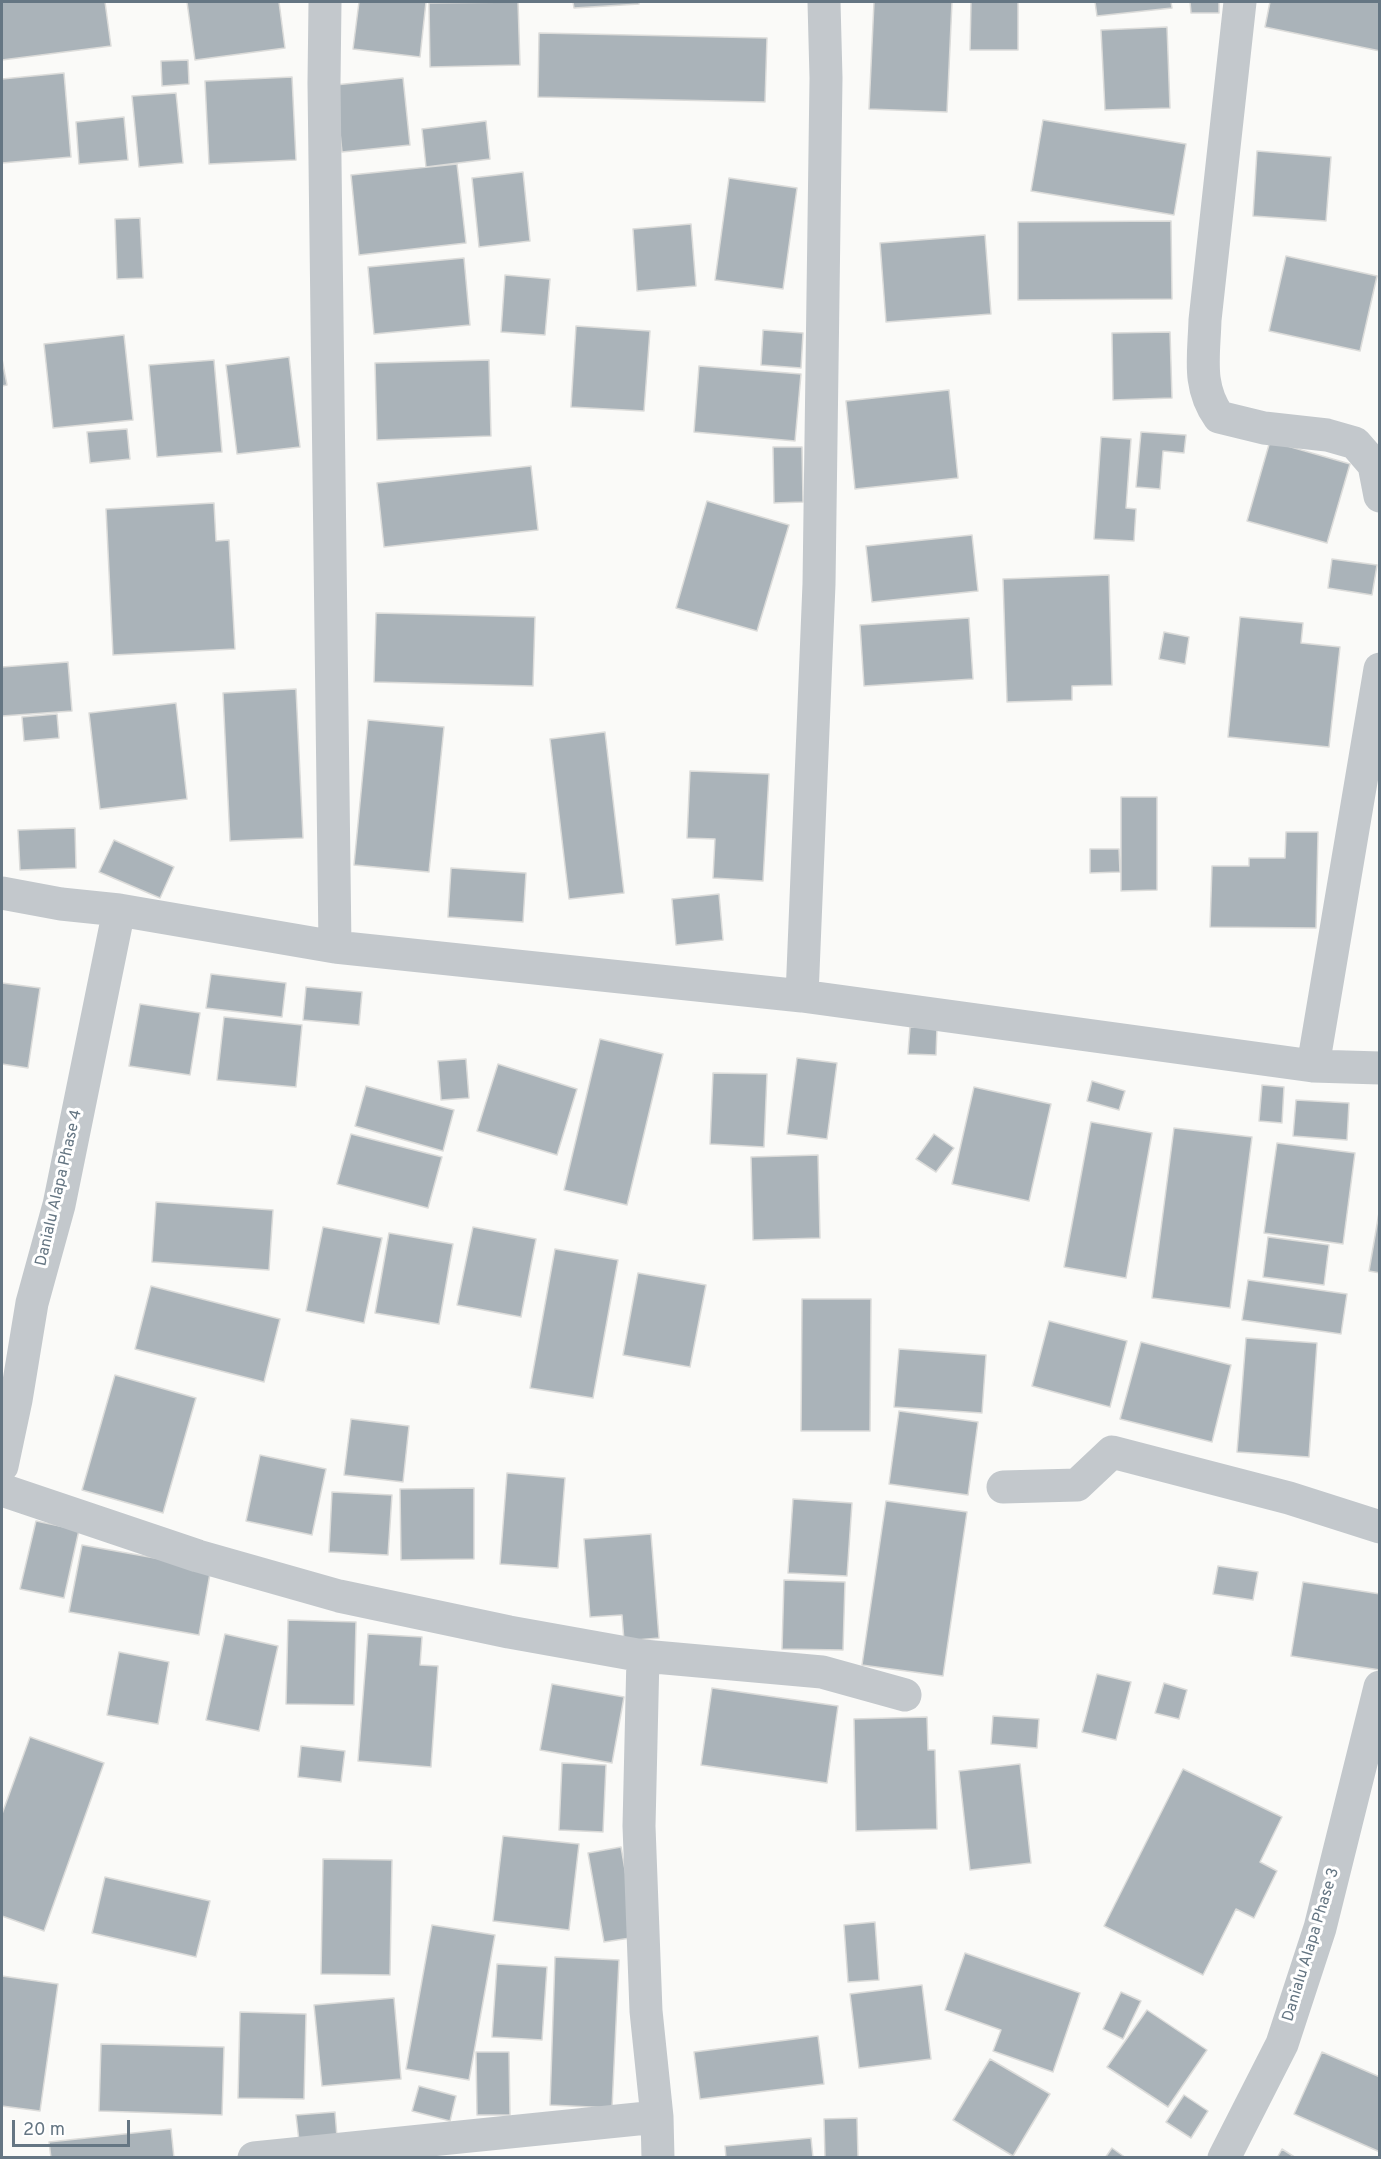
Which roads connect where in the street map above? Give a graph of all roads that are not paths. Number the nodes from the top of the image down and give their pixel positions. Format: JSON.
{"nodes":[{"id":1,"x":325,"y":2,"type":"edge"},
{"id":2,"x":824,"y":2,"type":"edge"},
{"id":3,"x":1240,"y":2,"type":"edge"},
{"id":4,"x":1380,"y":496,"type":"edge"},
{"id":5,"x":1380,"y":669,"type":"edge"},
{"id":6,"x":2,"y":893,"type":"edge"},
{"id":7,"x":119,"y":910,"type":"junction"},
{"id":8,"x":335,"y":947,"type":"junction"},
{"id":9,"x":802,"y":996,"type":"junction"},
{"id":10,"x":1313,"y":1066,"type":"junction"},
{"id":11,"x":1380,"y":1068,"type":"edge"},
{"id":12,"x":2,"y":1466,"type":"edge"},
{"id":13,"x":1004,"y":1487,"type":"dead end"},
{"id":14,"x":2,"y":1490,"type":"edge"},
{"id":15,"x":1380,"y":1527,"type":"edge"},
{"id":16,"x":643,"y":1656,"type":"junction"},
{"id":17,"x":1380,"y":1687,"type":"edge"},
{"id":18,"x":905,"y":1695,"type":"dead end"},
{"id":19,"x":657,"y":2117,"type":"junction"},
{"id":20,"x":254,"y":2157,"type":"edge"},
{"id":21,"x":658,"y":2157,"type":"edge"},
{"id":22,"x":1224,"y":2157,"type":"edge"}],
"edges":[{"from":1,"to":8,"type":"street"},
{"from":2,"to":9,"type":"street"},
{"from":3,"to":4,"type":"street"},
{"from":5,"to":10,"type":"street"},
{"from":6,"to":7,"type":"street"},
{"from":7,"to":8,"type":"street"},
{"from":7,"to":12,"type":"street","name":"Danialu Alapa Phase 4"},
{"from":8,"to":9,"type":"street"},
{"from":9,"to":10,"type":"street"},
{"from":10,"to":11,"type":"street"},
{"from":13,"to":15,"type":"street"},
{"from":14,"to":16,"type":"street"},
{"from":16,"to":18,"type":"street"},
{"from":16,"to":19,"type":"street"},
{"from":17,"to":22,"type":"street","name":"Danialu Alapa Phase 3"},
{"from":19,"to":20,"type":"street"},
{"from":19,"to":21,"type":"street"}]}
